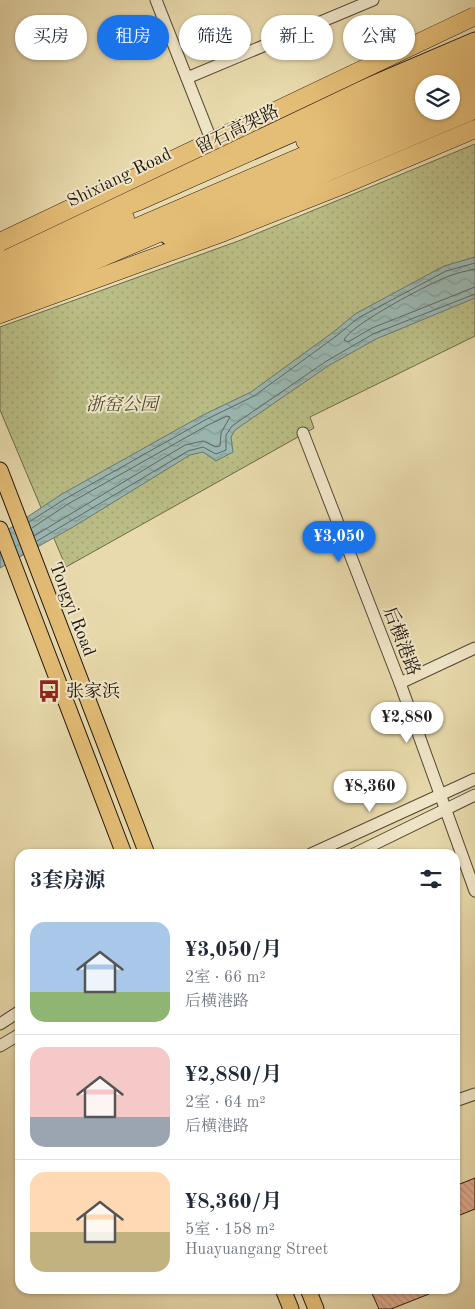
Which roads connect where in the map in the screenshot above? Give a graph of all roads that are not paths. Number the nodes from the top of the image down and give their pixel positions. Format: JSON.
{"nodes":[{"id":1,"x":156,"y":0,"type":"edge"},
{"id":2,"x":373,"y":0,"type":"edge"},
{"id":3,"x":475,"y":16,"type":"edge"},
{"id":4,"x":475,"y":40,"type":"edge"},
{"id":5,"x":475,"y":52,"type":"edge"},
{"id":6,"x":475,"y":67,"type":"edge"},
{"id":7,"x":457,"y":75,"type":"edge"},
{"id":8,"x":186,"y":78,"type":"junction"},
{"id":9,"x":475,"y":82,"type":"edge"},
{"id":10,"x":460,"y":88,"type":"edge"},
{"id":11,"x":415,"y":93,"type":"edge"},
{"id":12,"x":475,"y":97,"type":"edge"},
{"id":13,"x":460,"y":104,"type":"edge"},
{"id":14,"x":415,"y":108,"type":"edge"},
{"id":15,"x":475,"y":111,"type":"edge"},
{"id":16,"x":422,"y":120,"type":"edge"},
{"id":17,"x":475,"y":129,"type":"edge"},
{"id":18,"x":215,"y":151,"type":"junction"},
{"id":19,"x":0,"y":242,"type":"edge"},
{"id":20,"x":22,"y":244,"type":"junction"},
{"id":21,"x":0,"y":254,"type":"edge"},
{"id":22,"x":0,"y":271,"type":"edge"},
{"id":23,"x":61,"y":275,"type":"junction"},
{"id":24,"x":0,"y":286,"type":"edge"},
{"id":25,"x":0,"y":300,"type":"edge"},
{"id":26,"x":0,"y":314,"type":"edge"},
{"id":27,"x":303,"y":433,"type":"dead end"},
{"id":28,"x":0,"y":470,"type":"edge"},
{"id":29,"x":0,"y":529,"type":"edge"},
{"id":30,"x":475,"y":648,"type":"edge"},
{"id":31,"x":400,"y":683,"type":"junction"},
{"id":32,"x":475,"y":779,"type":"edge"},
{"id":33,"x":475,"y":795,"type":"edge"},
{"id":34,"x":440,"y":796,"type":"junction"},
{"id":35,"x":444,"y":810,"type":"junction"},
{"id":36,"x":122,"y":849,"type":"edge"},
{"id":37,"x":145,"y":849,"type":"edge"},
{"id":38,"x":322,"y":849,"type":"edge"},
{"id":39,"x":364,"y":849,"type":"edge"},
{"id":40,"x":459,"y":849,"type":"edge"},
{"id":41,"x":460,"y":852,"type":"edge"},
{"id":42,"x":475,"y":891,"type":"edge"},
{"id":43,"x":15,"y":1014,"type":"edge"},
{"id":44,"x":0,"y":1024,"type":"edge"},
{"id":45,"x":15,"y":1037,"type":"edge"},
{"id":46,"x":0,"y":1046,"type":"edge"},
{"id":47,"x":475,"y":1094,"type":"edge"},
{"id":48,"x":460,"y":1099,"type":"edge"},
{"id":49,"x":285,"y":1294,"type":"edge"},
{"id":50,"x":310,"y":1294,"type":"edge"},
{"id":51,"x":291,"y":1309,"type":"edge"},
{"id":52,"x":316,"y":1309,"type":"edge"}],
"edges":[{"from":1,"to":8,"type":"street"},
{"from":2,"to":8,"type":"street"},
{"from":3,"to":19,"type":"highway","name":"留石高架路","bridge":true},
{"from":4,"to":18,"type":"main road","name":"Shixiang Road"},
{"from":5,"to":20,"type":"highway"},
{"from":6,"to":7,"type":"highway"},
{"from":8,"to":18,"type":"street"},
{"from":9,"to":10,"type":"highway"},
{"from":11,"to":22,"type":"highway","name":"留石高架路"},
{"from":12,"to":13,"type":"highway"},
{"from":14,"to":24,"type":"highway"},
{"from":15,"to":23,"type":"main road"},
{"from":16,"to":23,"type":"highway"},
{"from":17,"to":26,"type":"highway"},
{"from":18,"to":20,"type":"main road","name":"Shixiang Road"},
{"from":20,"to":21,"type":"main road","name":"Shixiang Road"},
{"from":23,"to":25,"type":"main road"},
{"from":27,"to":31,"type":"street","name":"后横港路"},
{"from":28,"to":37,"type":"main road","name":"Tongyi Road"},
{"from":29,"to":36,"type":"main road"},
{"from":30,"to":31,"type":"street"},
{"from":31,"to":34,"type":"street","name":"后横港路"},
{"from":32,"to":34,"type":"street"},
{"from":33,"to":35,"type":"street"},
{"from":34,"to":35,"type":"street","name":"后横港路"},
{"from":34,"to":38,"type":"street"},
{"from":35,"to":39,"type":"street"},
{"from":35,"to":40,"type":"street","name":"后横港路"},
{"from":41,"to":42,"type":"street","name":"后横港路"},
{"from":43,"to":44,"type":"street"},
{"from":45,"to":46,"type":"street"},
{"from":47,"to":48,"type":"street"},
{"from":49,"to":51,"type":"main road"},
{"from":50,"to":52,"type":"main road"}]}
